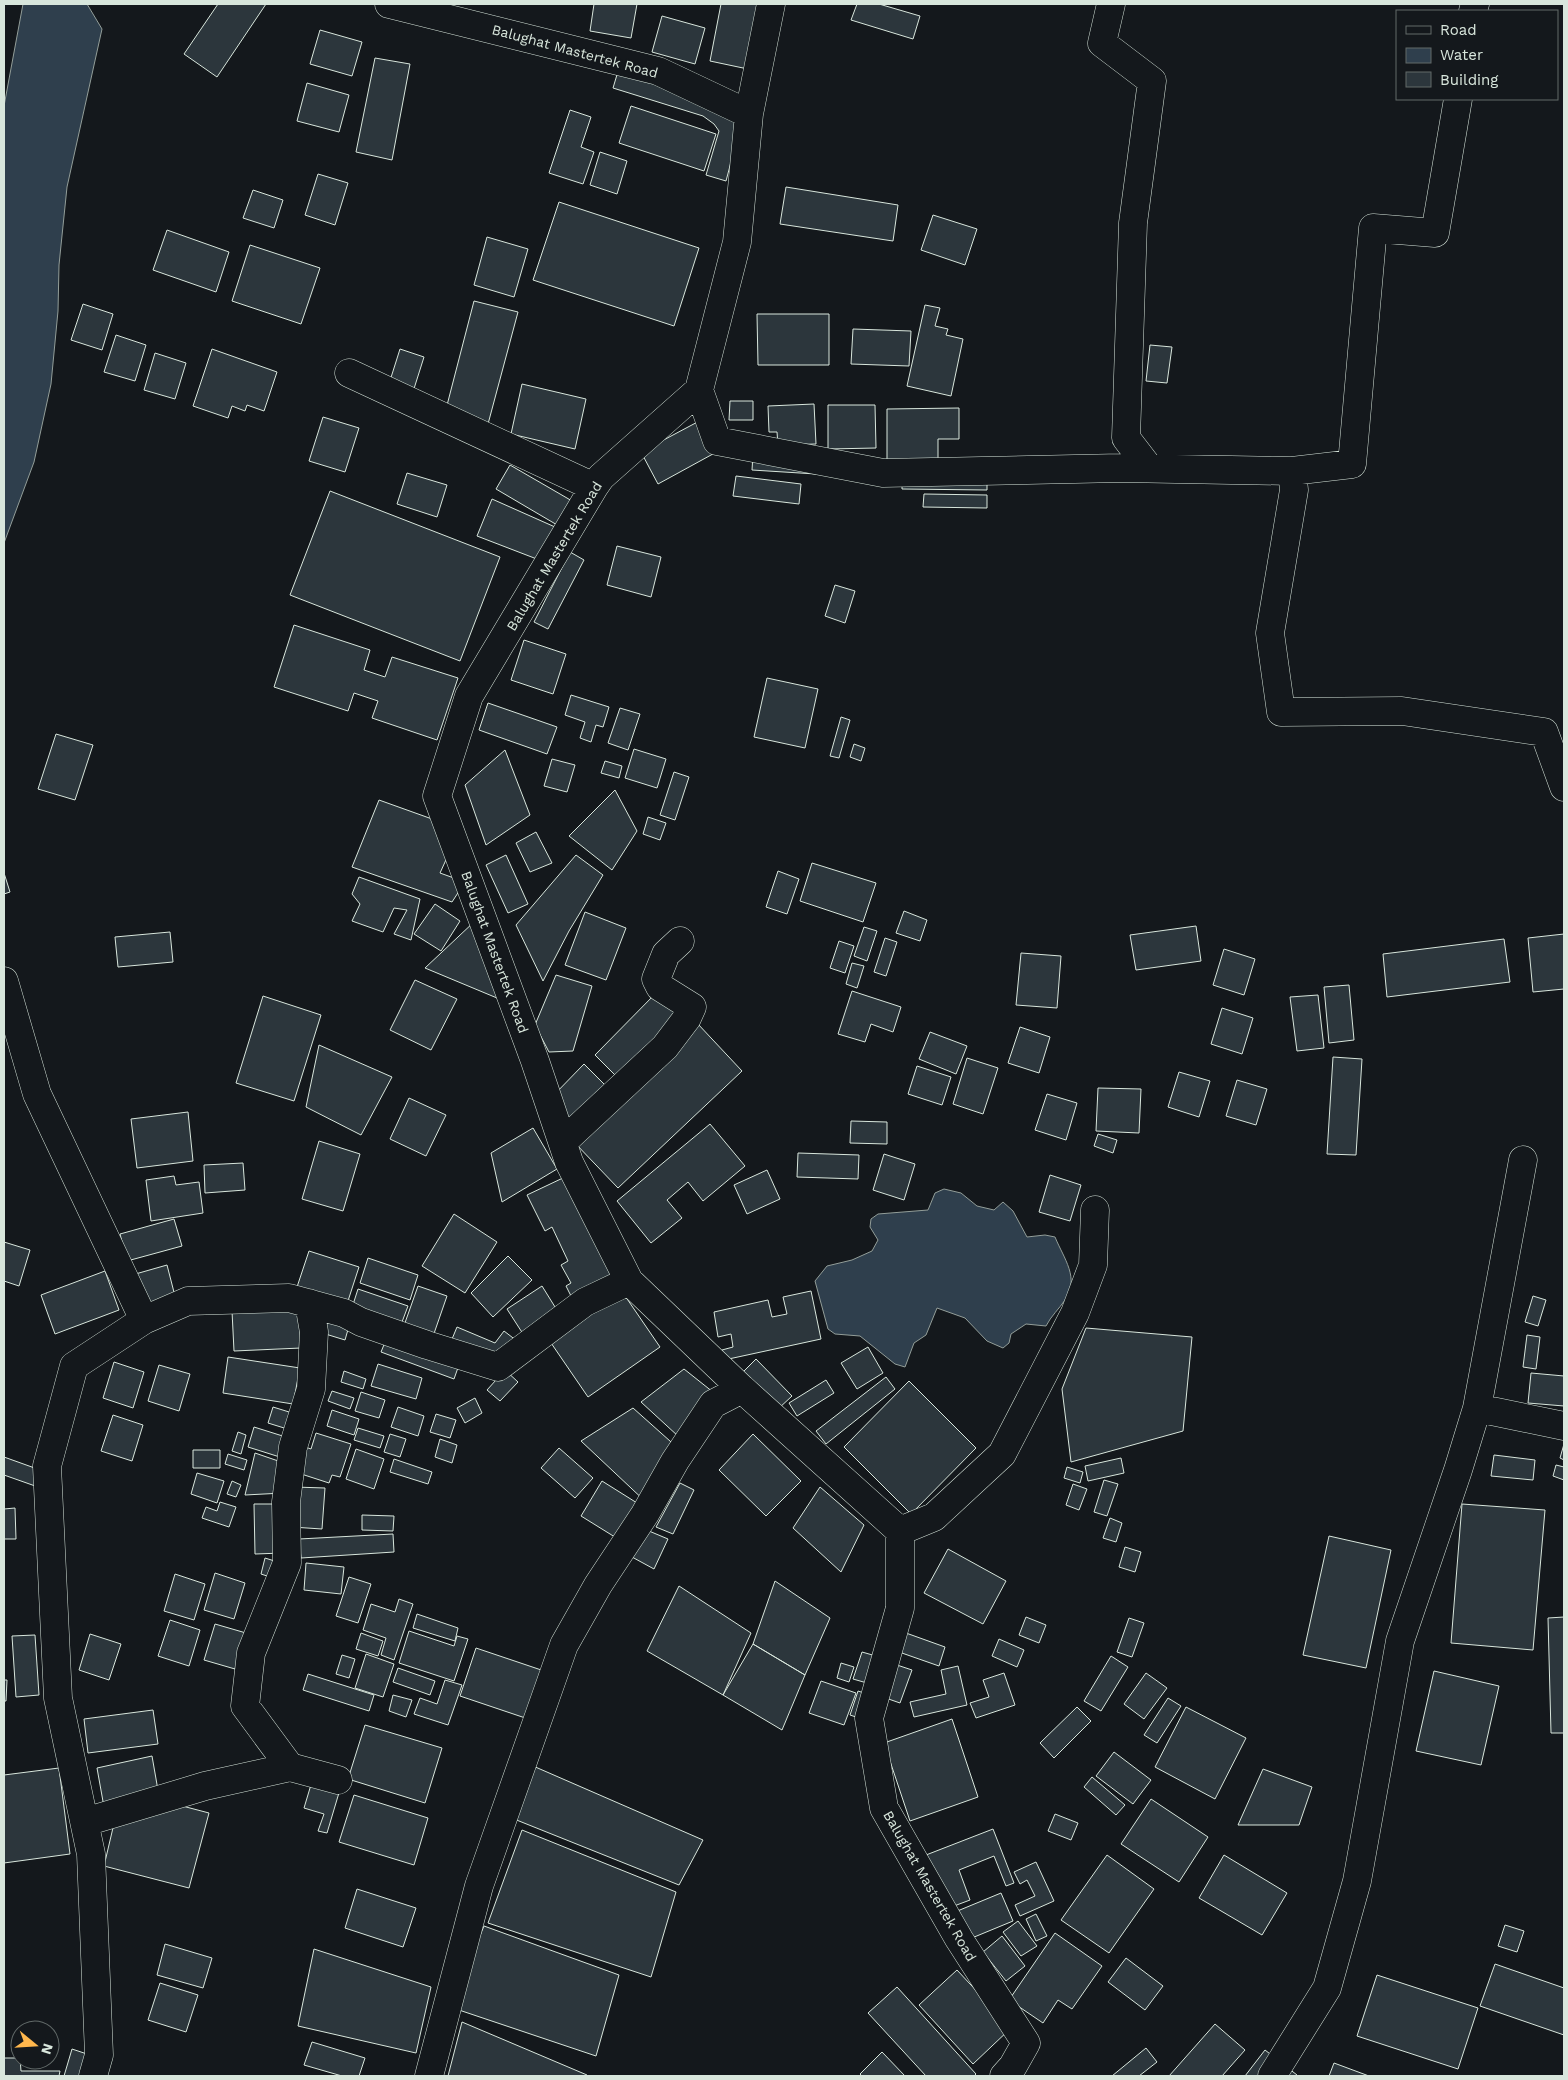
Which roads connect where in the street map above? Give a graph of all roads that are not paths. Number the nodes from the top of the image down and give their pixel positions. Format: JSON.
{"nodes":[{"id":1,"x":389,"y":4,"type":"edge"},
{"id":2,"x":771,"y":4,"type":"edge"},
{"id":3,"x":1111,"y":4,"type":"edge"},
{"id":4,"x":1458,"y":100,"type":"edge"},
{"id":5,"x":749,"y":114,"type":"junction"},
{"id":6,"x":349,"y":373,"type":"dead end"},
{"id":7,"x":698,"y":390,"type":"junction"},
{"id":8,"x":1149,"y":468,"type":"junction"},
{"id":9,"x":1292,"y":471,"type":"junction"},
{"id":10,"x":594,"y":487,"type":"junction"},
{"id":11,"x":1564,"y":787,"type":"edge"},
{"id":12,"x":680,"y":941,"type":"dead end"},
{"id":13,"x":4,"y":981,"type":"edge"},
{"id":14,"x":563,"y":1142,"type":"junction"},
{"id":15,"x":1523,"y":1160,"type":"dead end"},
{"id":16,"x":1095,"y":1210,"type":"dead end"},
{"id":17,"x":629,"y":1282,"type":"junction"},
{"id":18,"x":309,"y":1303,"type":"junction"},
{"id":19,"x":144,"y":1320,"type":"junction"},
{"id":20,"x":742,"y":1389,"type":"junction"},
{"id":21,"x":1477,"y":1408,"type":"junction"},
{"id":22,"x":1564,"y":1426,"type":"edge"},
{"id":23,"x":900,"y":1530,"type":"junction"},
{"id":24,"x":290,"y":1767,"type":"junction"},
{"id":25,"x":338,"y":1780,"type":"dead end"},
{"id":26,"x":85,"y":1822,"type":"junction"},
{"id":27,"x":93,"y":2076,"type":"edge"},
{"id":28,"x":429,"y":2076,"type":"edge"},
{"id":29,"x":1004,"y":2076,"type":"edge"},
{"id":30,"x":1272,"y":2076,"type":"edge"}],
"edges":[{"from":1,"to":5,"type":"street","name":"Balughat Mastertek Road"},
{"from":2,"to":5,"type":"street"},
{"from":3,"to":8,"type":"street"},
{"from":4,"to":9,"type":"street"},
{"from":5,"to":7,"type":"street"},
{"from":6,"to":10,"type":"street"},
{"from":7,"to":8,"type":"street"},
{"from":7,"to":10,"type":"street","name":"Balughat Mastertek Road"},
{"from":8,"to":9,"type":"street"},
{"from":9,"to":11,"type":"street"},
{"from":10,"to":14,"type":"street","name":"Balughat Mastertek Road"},
{"from":12,"to":14,"type":"street"},
{"from":13,"to":19,"type":"street"},
{"from":14,"to":17,"type":"street","name":"Balughat Mastertek Road"},
{"from":15,"to":21,"type":"street"},
{"from":16,"to":23,"type":"street"},
{"from":17,"to":18,"type":"street"},
{"from":17,"to":20,"type":"street","name":"Balughat Mastertek Road"},
{"from":18,"to":19,"type":"street"},
{"from":18,"to":24,"type":"street"},
{"from":19,"to":26,"type":"street"},
{"from":20,"to":23,"type":"street","name":"Balughat Mastertek Road"},
{"from":20,"to":28,"type":"street"},
{"from":21,"to":22,"type":"street"},
{"from":21,"to":30,"type":"street"},
{"from":23,"to":29,"type":"street","name":"Balughat Mastertek Road"},
{"from":24,"to":25,"type":"street"},
{"from":24,"to":26,"type":"street"},
{"from":26,"to":27,"type":"street"}]}
